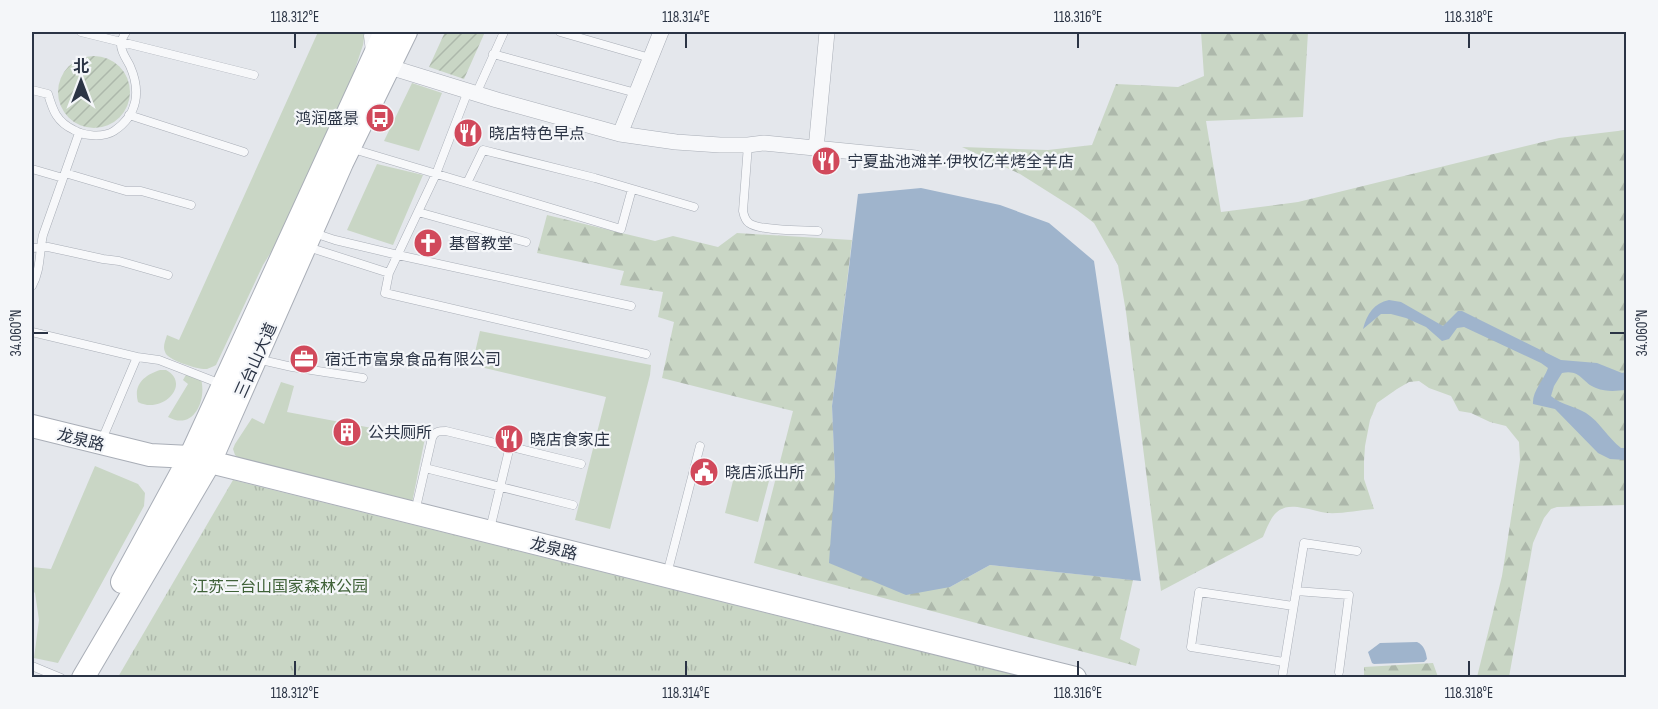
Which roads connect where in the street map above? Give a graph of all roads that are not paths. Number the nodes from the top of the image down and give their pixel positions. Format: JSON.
{"nodes":[{"id":1,"x":81,"y":32,"type":"edge"},
{"id":2,"x":126,"y":32,"type":"edge"},
{"id":3,"x":369,"y":32,"type":"edge"},
{"id":4,"x":385,"y":32,"type":"edge"},
{"id":5,"x":406,"y":32,"type":"edge"},
{"id":6,"x":504,"y":32,"type":"edge"},
{"id":7,"x":560,"y":32,"type":"edge"},
{"id":8,"x":661,"y":32,"type":"edge"},
{"id":9,"x":827,"y":32,"type":"edge"},
{"id":10,"x":122,"y":42,"type":"junction"},
{"id":11,"x":494,"y":54,"type":"junction"},
{"id":12,"x":650,"y":58,"type":"junction"},
{"id":13,"x":380,"y":64,"type":"junction"},
{"id":14,"x":254,"y":75,"type":"dead end"},
{"id":15,"x":32,"y":90,"type":"edge"},
{"id":16,"x":472,"y":92,"type":"junction"},
{"id":17,"x":636,"y":93,"type":"junction"},
{"id":18,"x":129,"y":115,"type":"junction"},
{"id":19,"x":79,"y":133,"type":"junction"},
{"id":20,"x":620,"y":134,"type":"junction"},
{"id":21,"x":342,"y":145,"type":"junction"},
{"id":22,"x":748,"y":145,"type":"junction"},
{"id":23,"x":816,"y":149,"type":"junction"},
{"id":24,"x":244,"y":152,"type":"dead end"},
{"id":25,"x":916,"y":158,"type":"dead end"},
{"id":26,"x":32,"y":169,"type":"edge"},
{"id":27,"x":436,"y":174,"type":"junction"},
{"id":28,"x":64,"y":176,"type":"junction"},
{"id":29,"x":467,"y":183,"type":"junction"},
{"id":30,"x":632,"y":189,"type":"junction"},
{"id":31,"x":191,"y":206,"type":"dead end"},
{"id":32,"x":694,"y":207,"type":"dead end"},
{"id":33,"x":418,"y":212,"type":"junction"},
{"id":34,"x":818,"y":231,"type":"dead end"},
{"id":35,"x":301,"y":236,"type":"junction"},
{"id":36,"x":526,"y":242,"type":"dead end"},
{"id":37,"x":36,"y":248,"type":"edge"},
{"id":38,"x":398,"y":255,"type":"junction"},
{"id":39,"x":389,"y":273,"type":"junction"},
{"id":40,"x":168,"y":275,"type":"dead end"},
{"id":41,"x":32,"y":286,"type":"edge"},
{"id":42,"x":631,"y":306,"type":"dead end"},
{"id":43,"x":32,"y":332,"type":"edge"},
{"id":44,"x":646,"y":354,"type":"dead end"},
{"id":45,"x":137,"y":357,"type":"junction"},
{"id":46,"x":256,"y":358,"type":"junction"},
{"id":47,"x":363,"y":378,"type":"dead end"},
{"id":48,"x":223,"y":385,"type":"junction"},
{"id":49,"x":32,"y":426,"type":"edge"},
{"id":50,"x":101,"y":443,"type":"junction"},
{"id":51,"x":510,"y":446,"type":"junction"},
{"id":52,"x":700,"y":446,"type":"dead end"},
{"id":53,"x":200,"y":460,"type":"junction"},
{"id":54,"x":581,"y":464,"type":"dead end"},
{"id":55,"x":425,"y":468,"type":"junction"},
{"id":56,"x":500,"y":487,"type":"junction"},
{"id":57,"x":573,"y":505,"type":"dead end"},
{"id":58,"x":415,"y":513,"type":"junction"},
{"id":59,"x":489,"y":532,"type":"junction"},
{"id":60,"x":1357,"y":551,"type":"dead end"},
{"id":61,"x":667,"y":576,"type":"junction"},
{"id":62,"x":1296,"y":591,"type":"junction"},
{"id":63,"x":1293,"y":606,"type":"junction"},
{"id":64,"x":1284,"y":662,"type":"junction"},
{"id":65,"x":32,"y":666,"type":"edge"},
{"id":66,"x":1339,"y":672,"type":"dead end"},
{"id":67,"x":63,"y":678,"type":"edge"},
{"id":68,"x":83,"y":678,"type":"edge"},
{"id":69,"x":1075,"y":678,"type":"edge"},
{"id":70,"x":1282,"y":678,"type":"edge"}],
"edges":[{"from":1,"to":10,"type":"lane"},
{"from":2,"to":10,"type":"lane"},
{"from":3,"to":13,"type":"lane"},
{"from":4,"to":13,"type":"main road","name":"三台山大道"},
{"from":5,"to":13,"type":"main road","name":"三台山大道"},
{"from":6,"to":11,"type":"lane"},
{"from":7,"to":12,"type":"lane"},
{"from":8,"to":12,"type":"street"},
{"from":9,"to":23,"type":"street"},
{"from":10,"to":14,"type":"lane"},
{"from":10,"to":18,"type":"lane"},
{"from":11,"to":16,"type":"lane"},
{"from":11,"to":17,"type":"lane"},
{"from":12,"to":17,"type":"street"},
{"from":13,"to":16,"type":"street"},
{"from":13,"to":21,"type":"main road","name":"三台山大道"},
{"from":15,"to":19,"type":"lane"},
{"from":16,"to":20,"type":"street"},
{"from":16,"to":27,"type":"lane"},
{"from":17,"to":20,"type":"street"},
{"from":18,"to":19,"type":"lane"},
{"from":18,"to":24,"type":"lane"},
{"from":19,"to":28,"type":"lane"},
{"from":20,"to":22,"type":"street"},
{"from":21,"to":27,"type":"lane"},
{"from":21,"to":35,"type":"main road","name":"三台山大道"},
{"from":22,"to":23,"type":"street"},
{"from":22,"to":34,"type":"lane"},
{"from":23,"to":25,"type":"street"},
{"from":26,"to":28,"type":"lane"},
{"from":27,"to":29,"type":"lane"},
{"from":27,"to":33,"type":"lane"},
{"from":28,"to":31,"type":"lane"},
{"from":28,"to":37,"type":"lane"},
{"from":29,"to":30,"type":"lane"},
{"from":29,"to":30,"type":"lane"},
{"from":30,"to":32,"type":"lane"},
{"from":33,"to":36,"type":"lane"},
{"from":33,"to":38,"type":"lane"},
{"from":35,"to":38,"type":"lane"},
{"from":35,"to":39,"type":"lane"},
{"from":35,"to":46,"type":"main road","name":"三台山大道"},
{"from":35,"to":48,"type":"main road","name":"三台山大道"},
{"from":37,"to":40,"type":"lane"},
{"from":37,"to":41,"type":"lane"},
{"from":38,"to":39,"type":"lane"},
{"from":38,"to":42,"type":"lane"},
{"from":39,"to":44,"type":"lane"},
{"from":43,"to":45,"type":"lane"},
{"from":45,"to":48,"type":"lane"},
{"from":45,"to":50,"type":"lane"},
{"from":46,"to":47,"type":"lane"},
{"from":46,"to":53,"type":"main road","name":"三台山大道"},
{"from":48,"to":53,"type":"main road","name":"三台山大道"},
{"from":49,"to":50,"type":"main road","name":"龙泉路"},
{"from":50,"to":53,"type":"main road","name":"龙泉路"},
{"from":51,"to":54,"type":"lane"},
{"from":51,"to":55,"type":"lane"},
{"from":51,"to":56,"type":"lane"},
{"from":52,"to":61,"type":"lane"},
{"from":53,"to":58,"type":"main road","name":"龙泉路"},
{"from":53,"to":67,"type":"main road","name":"三台山大道"},
{"from":53,"to":68,"type":"main road","name":"三台山大道"},
{"from":55,"to":56,"type":"lane"},
{"from":55,"to":58,"type":"lane"},
{"from":56,"to":57,"type":"lane"},
{"from":56,"to":59,"type":"lane"},
{"from":58,"to":59,"type":"main road","name":"龙泉路"},
{"from":59,"to":61,"type":"main road","name":"龙泉路"},
{"from":60,"to":62,"type":"lane"},
{"from":61,"to":69,"type":"main road","name":"龙泉路"},
{"from":62,"to":63,"type":"lane"},
{"from":62,"to":66,"type":"lane"},
{"from":63,"to":64,"type":"lane"},
{"from":63,"to":64,"type":"lane"},
{"from":64,"to":70,"type":"lane"},
{"from":65,"to":67,"type":"lane"}]}
